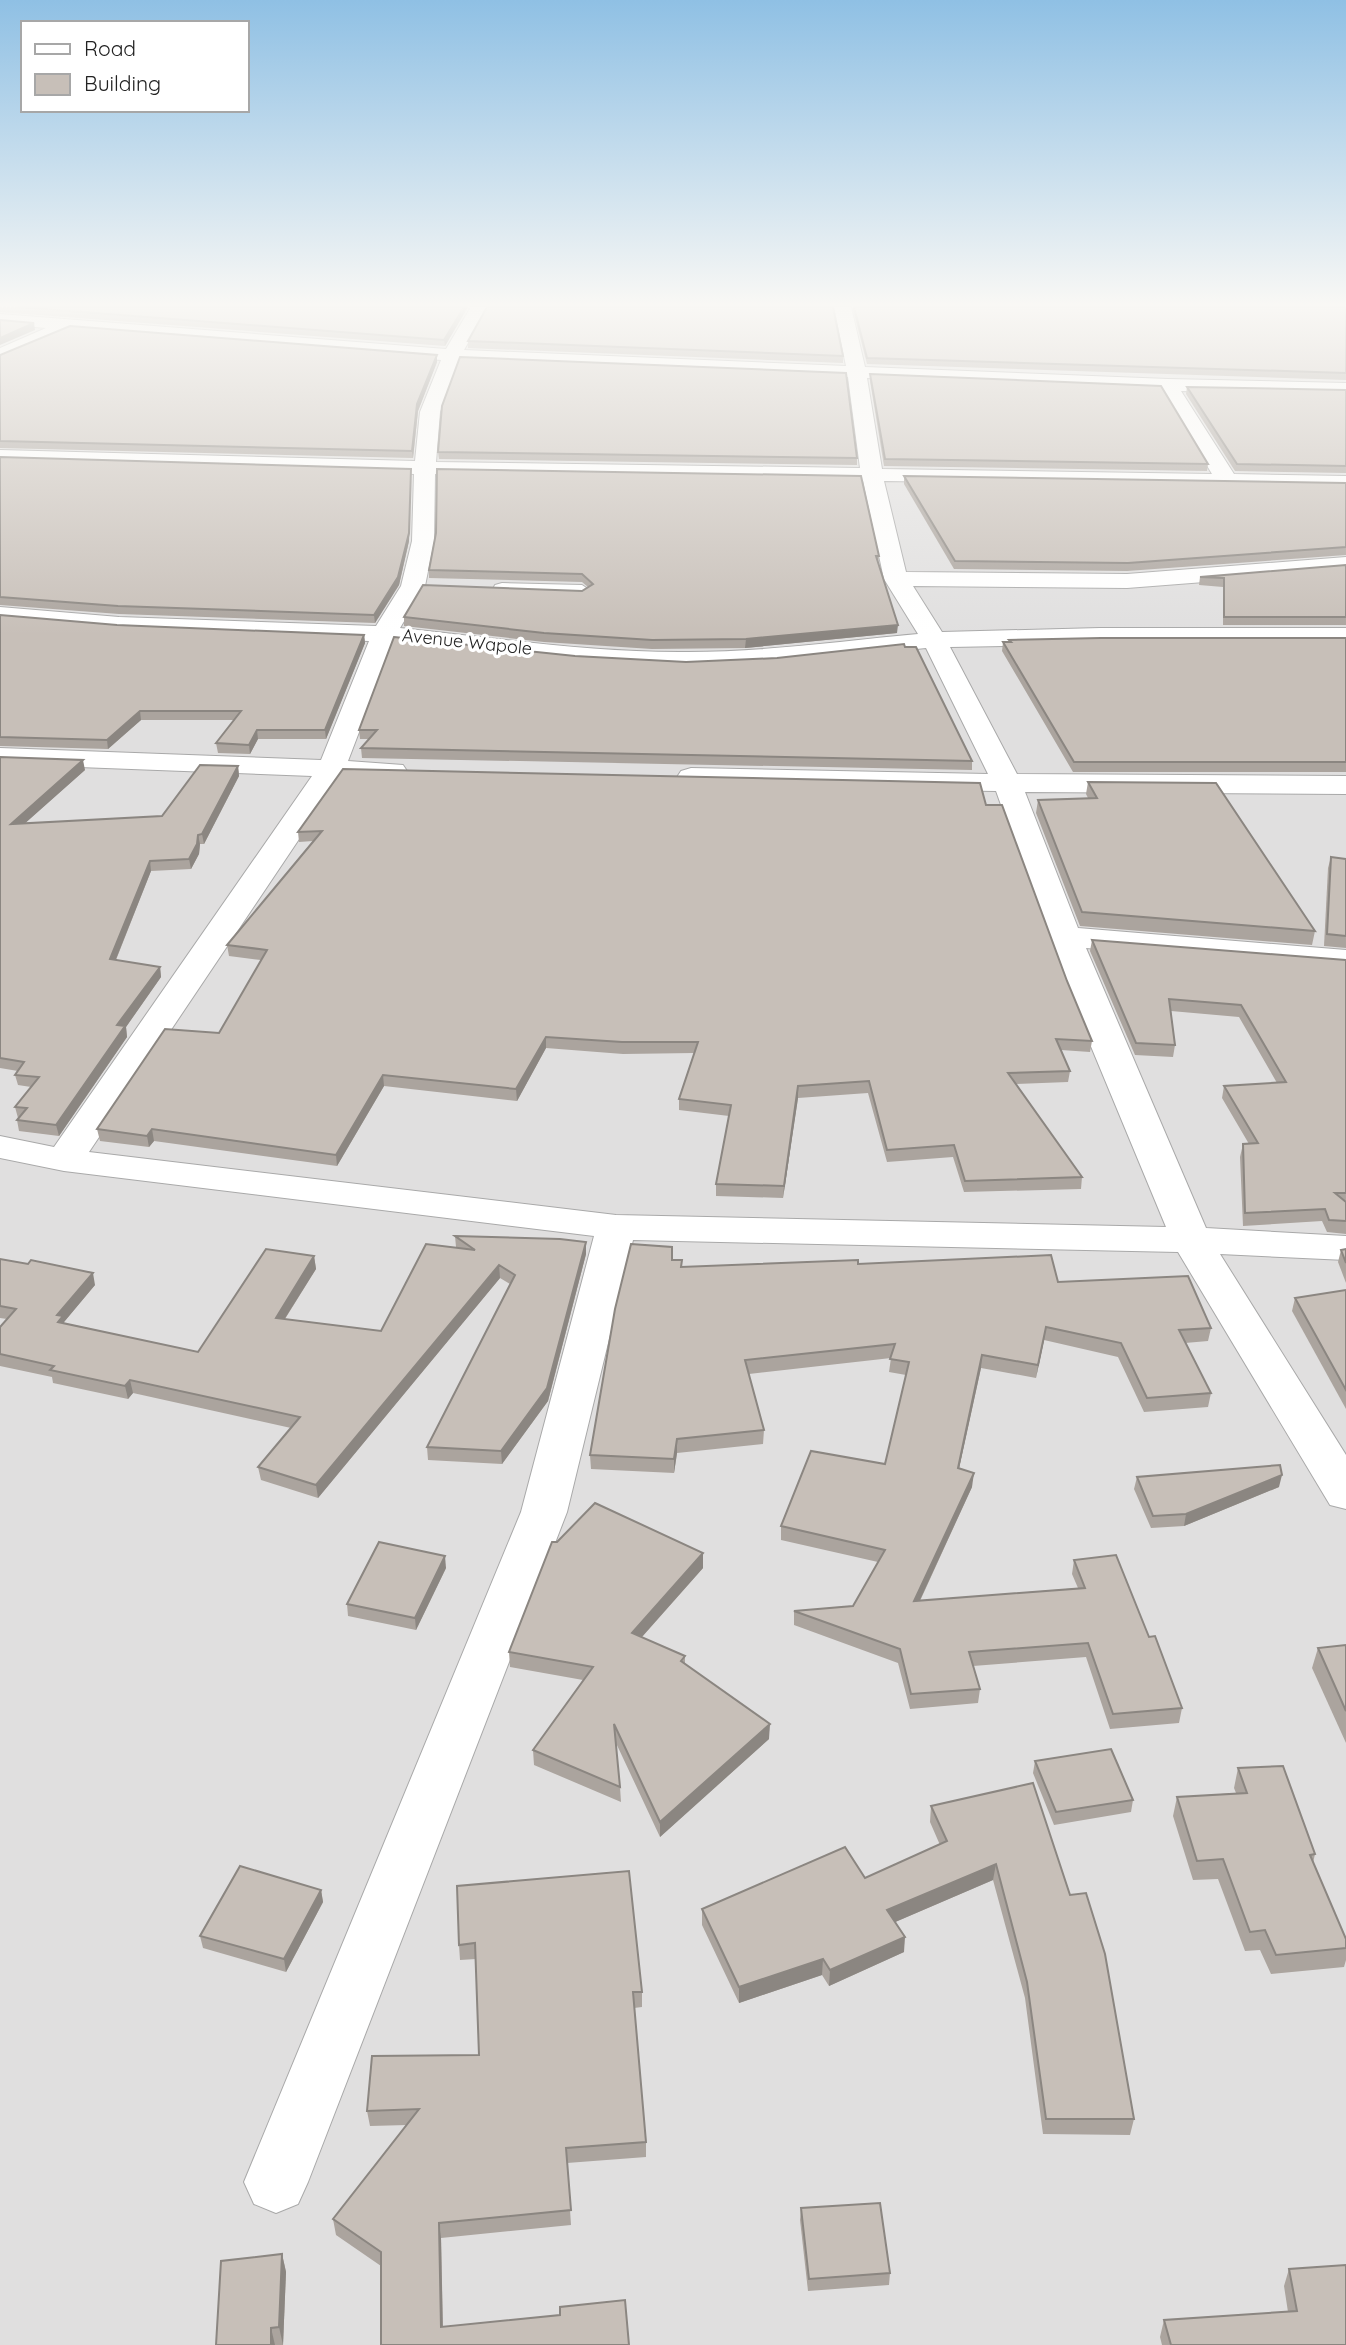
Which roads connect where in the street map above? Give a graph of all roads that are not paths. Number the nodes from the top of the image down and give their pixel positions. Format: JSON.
{"nodes":[{"id":1,"x":430,"y":416,"type":"edge"},
{"id":2,"x":863,"y":416,"type":"edge"},
{"id":3,"x":1188,"y":416,"type":"edge"},
{"id":4,"x":0,"y":456,"type":"edge"},
{"id":5,"x":23,"y":458,"type":"junction"},
{"id":6,"x":0,"y":465,"type":"edge"},
{"id":7,"x":425,"y":468,"type":"junction"},
{"id":8,"x":872,"y":475,"type":"junction"},
{"id":9,"x":1227,"y":480,"type":"junction"},
{"id":10,"x":1346,"y":482,"type":"edge"},
{"id":11,"x":1346,"y":564,"type":"edge"},
{"id":12,"x":895,"y":579,"type":"junction"},
{"id":13,"x":478,"y":588,"type":"edge"},
{"id":14,"x":582,"y":591,"type":"edge"},
{"id":15,"x":0,"y":614,"type":"edge"},
{"id":16,"x":384,"y":634,"type":"junction"},
{"id":17,"x":1346,"y":636,"type":"edge"},
{"id":18,"x":934,"y":640,"type":"junction"},
{"id":19,"x":0,"y":756,"type":"edge"},
{"id":20,"x":331,"y":769,"type":"junction"},
{"id":21,"x":414,"y":771,"type":"edge"},
{"id":22,"x":662,"y":776,"type":"edge"},
{"id":23,"x":1007,"y":783,"type":"junction"},
{"id":24,"x":1346,"y":785,"type":"edge"},
{"id":25,"x":1065,"y":937,"type":"junction"},
{"id":26,"x":1346,"y":960,"type":"edge"},
{"id":27,"x":0,"y":1147,"type":"edge"},
{"id":28,"x":64,"y":1160,"type":"junction"},
{"id":29,"x":616,"y":1227,"type":"junction"},
{"id":30,"x":1191,"y":1240,"type":"junction"},
{"id":31,"x":1346,"y":1248,"type":"edge"},
{"id":32,"x":1346,"y":1493,"type":"edge"},
{"id":33,"x":276,"y":2182,"type":"dead end"}],
"edges":[{"from":1,"to":7,"type":"street"},
{"from":2,"to":8,"type":"street"},
{"from":3,"to":9,"type":"street"},
{"from":4,"to":5,"type":"street"},
{"from":5,"to":6,"type":"street"},
{"from":5,"to":7,"type":"street"},
{"from":7,"to":8,"type":"street"},
{"from":7,"to":16,"type":"street"},
{"from":8,"to":9,"type":"street"},
{"from":8,"to":12,"type":"street"},
{"from":9,"to":10,"type":"street"},
{"from":11,"to":12,"type":"street"},
{"from":12,"to":18,"type":"street"},
{"from":13,"to":14,"type":"lane"},
{"from":15,"to":16,"type":"street","name":"Avenue Wapole"},
{"from":16,"to":18,"type":"street","name":"Avenue Wapole"},
{"from":16,"to":20,"type":"street"},
{"from":17,"to":18,"type":"street","name":"Avenue Wapole"},
{"from":18,"to":23,"type":"street"},
{"from":19,"to":20,"type":"street"},
{"from":20,"to":21,"type":"street"},
{"from":20,"to":28,"type":"street"},
{"from":22,"to":23,"type":"street"},
{"from":23,"to":24,"type":"street"},
{"from":23,"to":25,"type":"street"},
{"from":25,"to":26,"type":"street"},
{"from":25,"to":30,"type":"street"},
{"from":27,"to":28,"type":"street"},
{"from":28,"to":29,"type":"street"},
{"from":29,"to":30,"type":"street"},
{"from":29,"to":33,"type":"street"},
{"from":30,"to":31,"type":"street"},
{"from":30,"to":32,"type":"street"}]}
